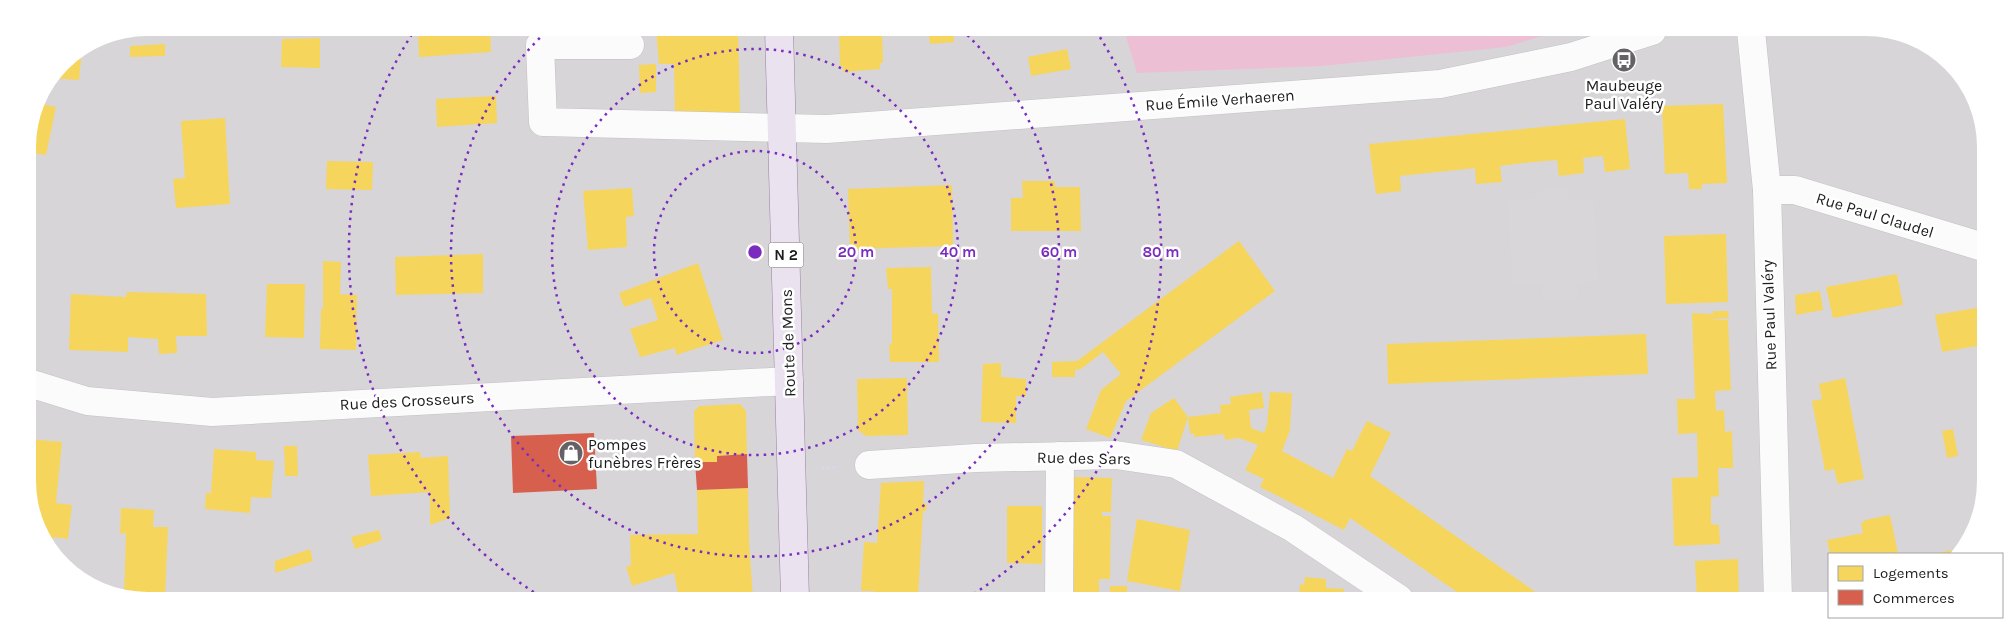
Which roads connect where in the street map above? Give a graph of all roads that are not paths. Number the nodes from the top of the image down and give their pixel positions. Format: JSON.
{"nodes":[{"id":1,"x":779,"y":36,"type":"edge"},
{"id":2,"x":1636,"y":36,"type":"edge"},
{"id":3,"x":1752,"y":36,"type":"edge"},
{"id":4,"x":630,"y":46,"type":"dead end"},
{"id":5,"x":782,"y":129,"type":"junction"},
{"id":6,"x":1767,"y":190,"type":"junction"},
{"id":7,"x":1977,"y":245,"type":"edge"},
{"id":8,"x":789,"y":381,"type":"junction"},
{"id":9,"x":36,"y":385,"type":"edge"},
{"id":10,"x":1060,"y":456,"type":"junction"},
{"id":11,"x":869,"y":464,"type":"road end"},
{"id":12,"x":1365,"y":589,"type":"edge"},
{"id":13,"x":794,"y":592,"type":"edge"},
{"id":14,"x":1059,"y":592,"type":"edge"},
{"id":15,"x":1778,"y":592,"type":"edge"}],
"edges":[{"from":1,"to":5,"type":"main road","name":"Route de Mons","number":"N 2"},
{"from":2,"to":5,"type":"street","name":"Rue Émile Verhaeren"},
{"from":3,"to":6,"type":"street","name":"Rue Paul Valéry"},
{"from":4,"to":5,"type":"street","name":"Rue Émile Verhaeren"},
{"from":5,"to":8,"type":"main road","name":"Route de Mons","number":"N 2"},
{"from":6,"to":7,"type":"street","name":"Rue Paul Claudel"},
{"from":6,"to":15,"type":"street","name":"Rue Paul Valéry"},
{"from":8,"to":9,"type":"street","name":"Rue des Crosseurs"},
{"from":8,"to":13,"type":"main road","name":"Route de Mons","number":"N 2"},
{"from":10,"to":11,"type":"street","name":"Rue des Sars"},
{"from":10,"to":12,"type":"street","name":"Rue des Sars"},
{"from":10,"to":14,"type":"street"}]}
